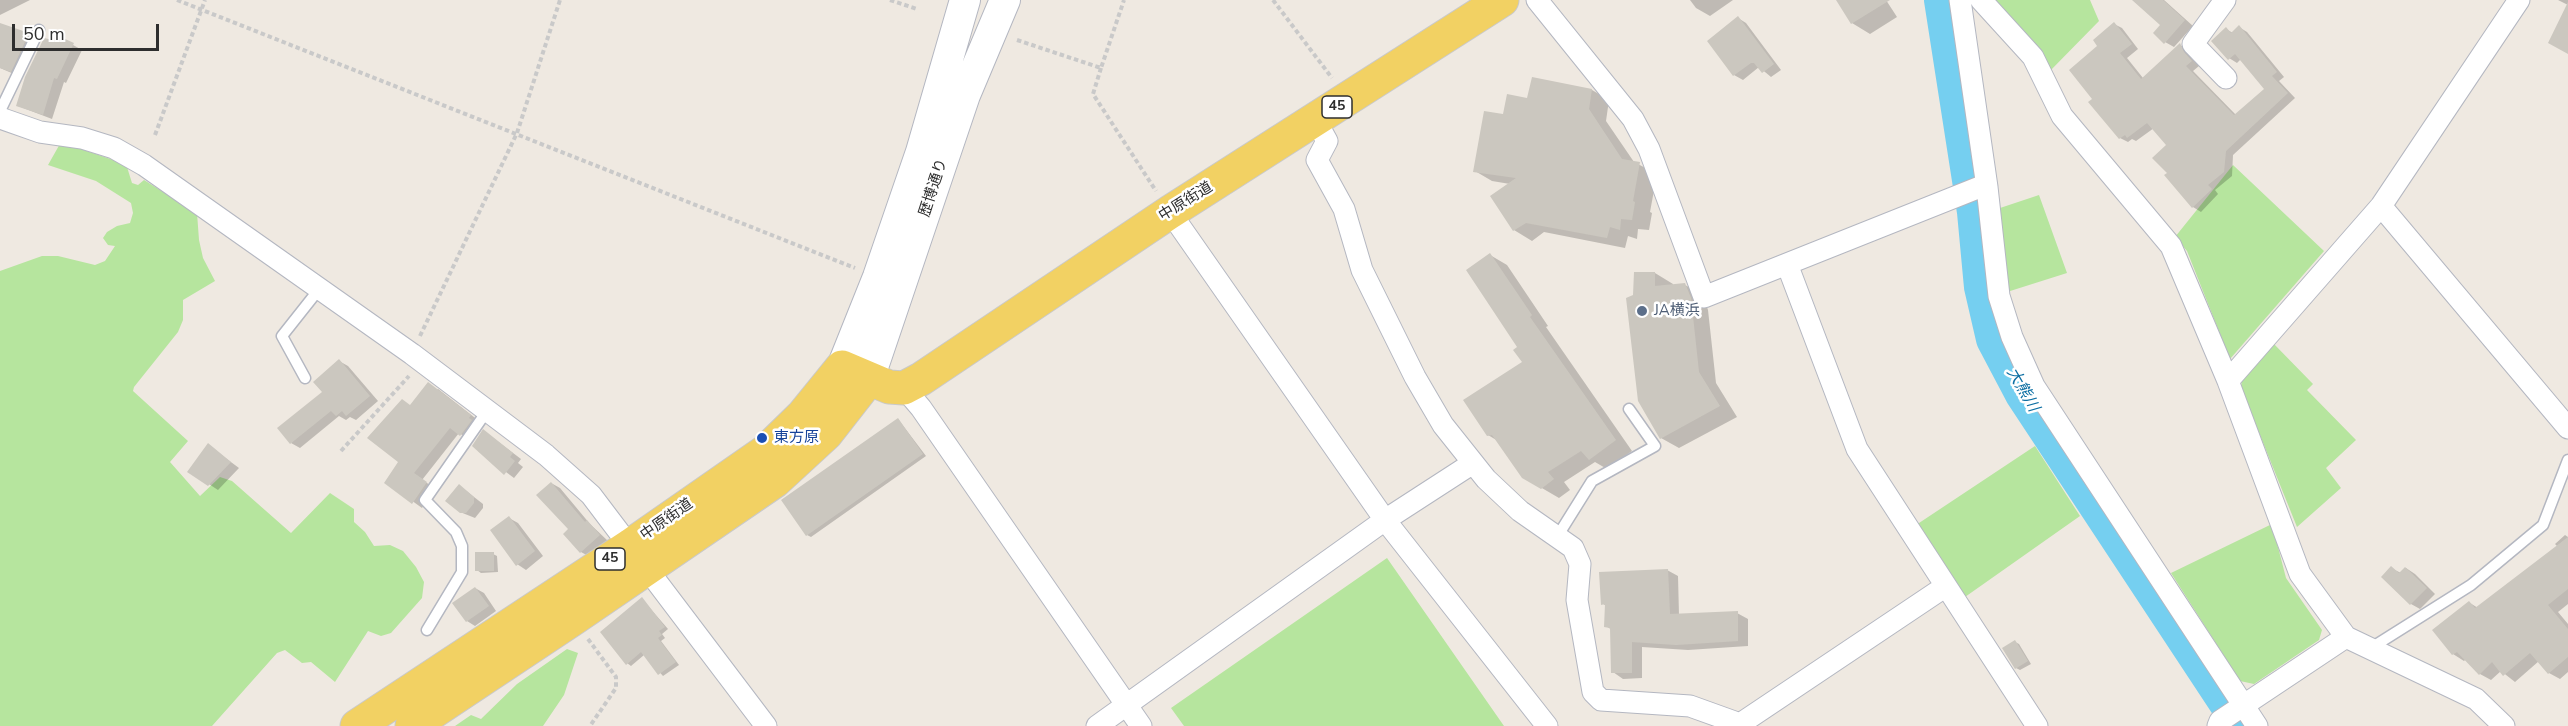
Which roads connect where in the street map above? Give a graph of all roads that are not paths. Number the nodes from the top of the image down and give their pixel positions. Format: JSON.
{"nodes":[{"id":1,"x":965,"y":0,"type":"edge"},
{"id":2,"x":1005,"y":0,"type":"edge"},
{"id":3,"x":1502,"y":0,"type":"edge"},
{"id":4,"x":1537,"y":0,"type":"edge"},
{"id":5,"x":1960,"y":0,"type":"edge"},
{"id":6,"x":1981,"y":0,"type":"edge"},
{"id":7,"x":2225,"y":0,"type":"edge"},
{"id":8,"x":2519,"y":0,"type":"edge"},
{"id":9,"x":39,"y":30,"type":"dead end"},
{"id":10,"x":2226,"y":78,"type":"dead end"},
{"id":11,"x":0,"y":111,"type":"edge"},
{"id":12,"x":0,"y":118,"type":"edge"},
{"id":13,"x":1316,"y":121,"type":"junction"},
{"id":14,"x":1977,"y":190,"type":"junction"},
{"id":15,"x":2381,"y":206,"type":"junction"},
{"id":16,"x":1170,"y":212,"type":"junction"},
{"id":17,"x":1787,"y":264,"type":"junction"},
{"id":18,"x":320,"y":288,"type":"junction"},
{"id":19,"x":856,"y":373,"type":"junction"},
{"id":20,"x":305,"y":378,"type":"dead end"},
{"id":21,"x":2228,"y":381,"type":"junction"},
{"id":22,"x":904,"y":388,"type":"junction"},
{"id":23,"x":1629,"y":409,"type":"dead end"},
{"id":24,"x":488,"y":411,"type":"junction"},
{"id":25,"x":2568,"y":428,"type":"edge"},
{"id":26,"x":2568,"y":460,"type":"edge"},
{"id":27,"x":1473,"y":464,"type":"junction"},
{"id":28,"x":1385,"y":520,"type":"junction"},
{"id":29,"x":1557,"y":537,"type":"junction"},
{"id":30,"x":638,"y":556,"type":"junction"},
{"id":31,"x":1946,"y":586,"type":"junction"},
{"id":32,"x":427,"y":630,"type":"dead end"},
{"id":33,"x":2346,"y":637,"type":"junction"},
{"id":34,"x":2370,"y":648,"type":"junction"},
{"id":35,"x":1127,"y":705,"type":"junction"},
{"id":36,"x":2242,"y":705,"type":"junction"},
{"id":37,"x":1739,"y":725,"type":"edge"},
{"id":38,"x":357,"y":726,"type":"edge"},
{"id":39,"x":412,"y":726,"type":"edge"},
{"id":40,"x":765,"y":726,"type":"edge"},
{"id":41,"x":1097,"y":726,"type":"edge"},
{"id":42,"x":1141,"y":726,"type":"edge"},
{"id":43,"x":1546,"y":726,"type":"edge"},
{"id":44,"x":2037,"y":726,"type":"edge"},
{"id":45,"x":2218,"y":726,"type":"edge"},
{"id":46,"x":2257,"y":726,"type":"edge"},
{"id":47,"x":2504,"y":726,"type":"edge"}],
"edges":[{"from":1,"to":19,"type":"street","name":"歴博通り"},
{"from":2,"to":19,"type":"street","name":"歴博通り"},
{"from":3,"to":13,"type":"main road","name":"中原街道","number":"45"},
{"from":4,"to":17,"type":"street"},
{"from":5,"to":14,"type":"street"},
{"from":6,"to":21,"type":"street"},
{"from":7,"to":10,"type":"street"},
{"from":8,"to":15,"type":"street"},
{"from":9,"to":11,"type":"lane"},
{"from":12,"to":18,"type":"street"},
{"from":13,"to":16,"type":"main road","name":"中原街道","number":"45"},
{"from":13,"to":27,"type":"street"},
{"from":14,"to":17,"type":"street"},
{"from":14,"to":36,"type":"street"},
{"from":15,"to":21,"type":"street"},
{"from":15,"to":25,"type":"street"},
{"from":16,"to":22,"type":"main road","name":"中原街道","number":"45"},
{"from":16,"to":28,"type":"street"},
{"from":17,"to":31,"type":"street"},
{"from":18,"to":20,"type":"lane"},
{"from":18,"to":24,"type":"street"},
{"from":19,"to":22,"type":"main road"},
{"from":19,"to":30,"type":"main road","name":"中原街道","number":"45"},
{"from":21,"to":33,"type":"street"},
{"from":22,"to":35,"type":"street"},
{"from":23,"to":29,"type":"lane"},
{"from":24,"to":30,"type":"street"},
{"from":24,"to":32,"type":"lane"},
{"from":26,"to":34,"type":"lane"},
{"from":27,"to":28,"type":"street"},
{"from":27,"to":29,"type":"street"},
{"from":28,"to":35,"type":"street"},
{"from":28,"to":43,"type":"street"},
{"from":29,"to":37,"type":"street"},
{"from":30,"to":38,"type":"main road","name":"中原街道","number":"45"},
{"from":30,"to":39,"type":"main road","name":"中原街道","number":"45"},
{"from":30,"to":40,"type":"street"},
{"from":31,"to":37,"type":"street"},
{"from":31,"to":44,"type":"street"},
{"from":33,"to":34,"type":"street"},
{"from":33,"to":36,"type":"street"},
{"from":34,"to":47,"type":"street"},
{"from":35,"to":41,"type":"street"},
{"from":35,"to":42,"type":"street"},
{"from":36,"to":45,"type":"street"},
{"from":36,"to":46,"type":"street"}]}
